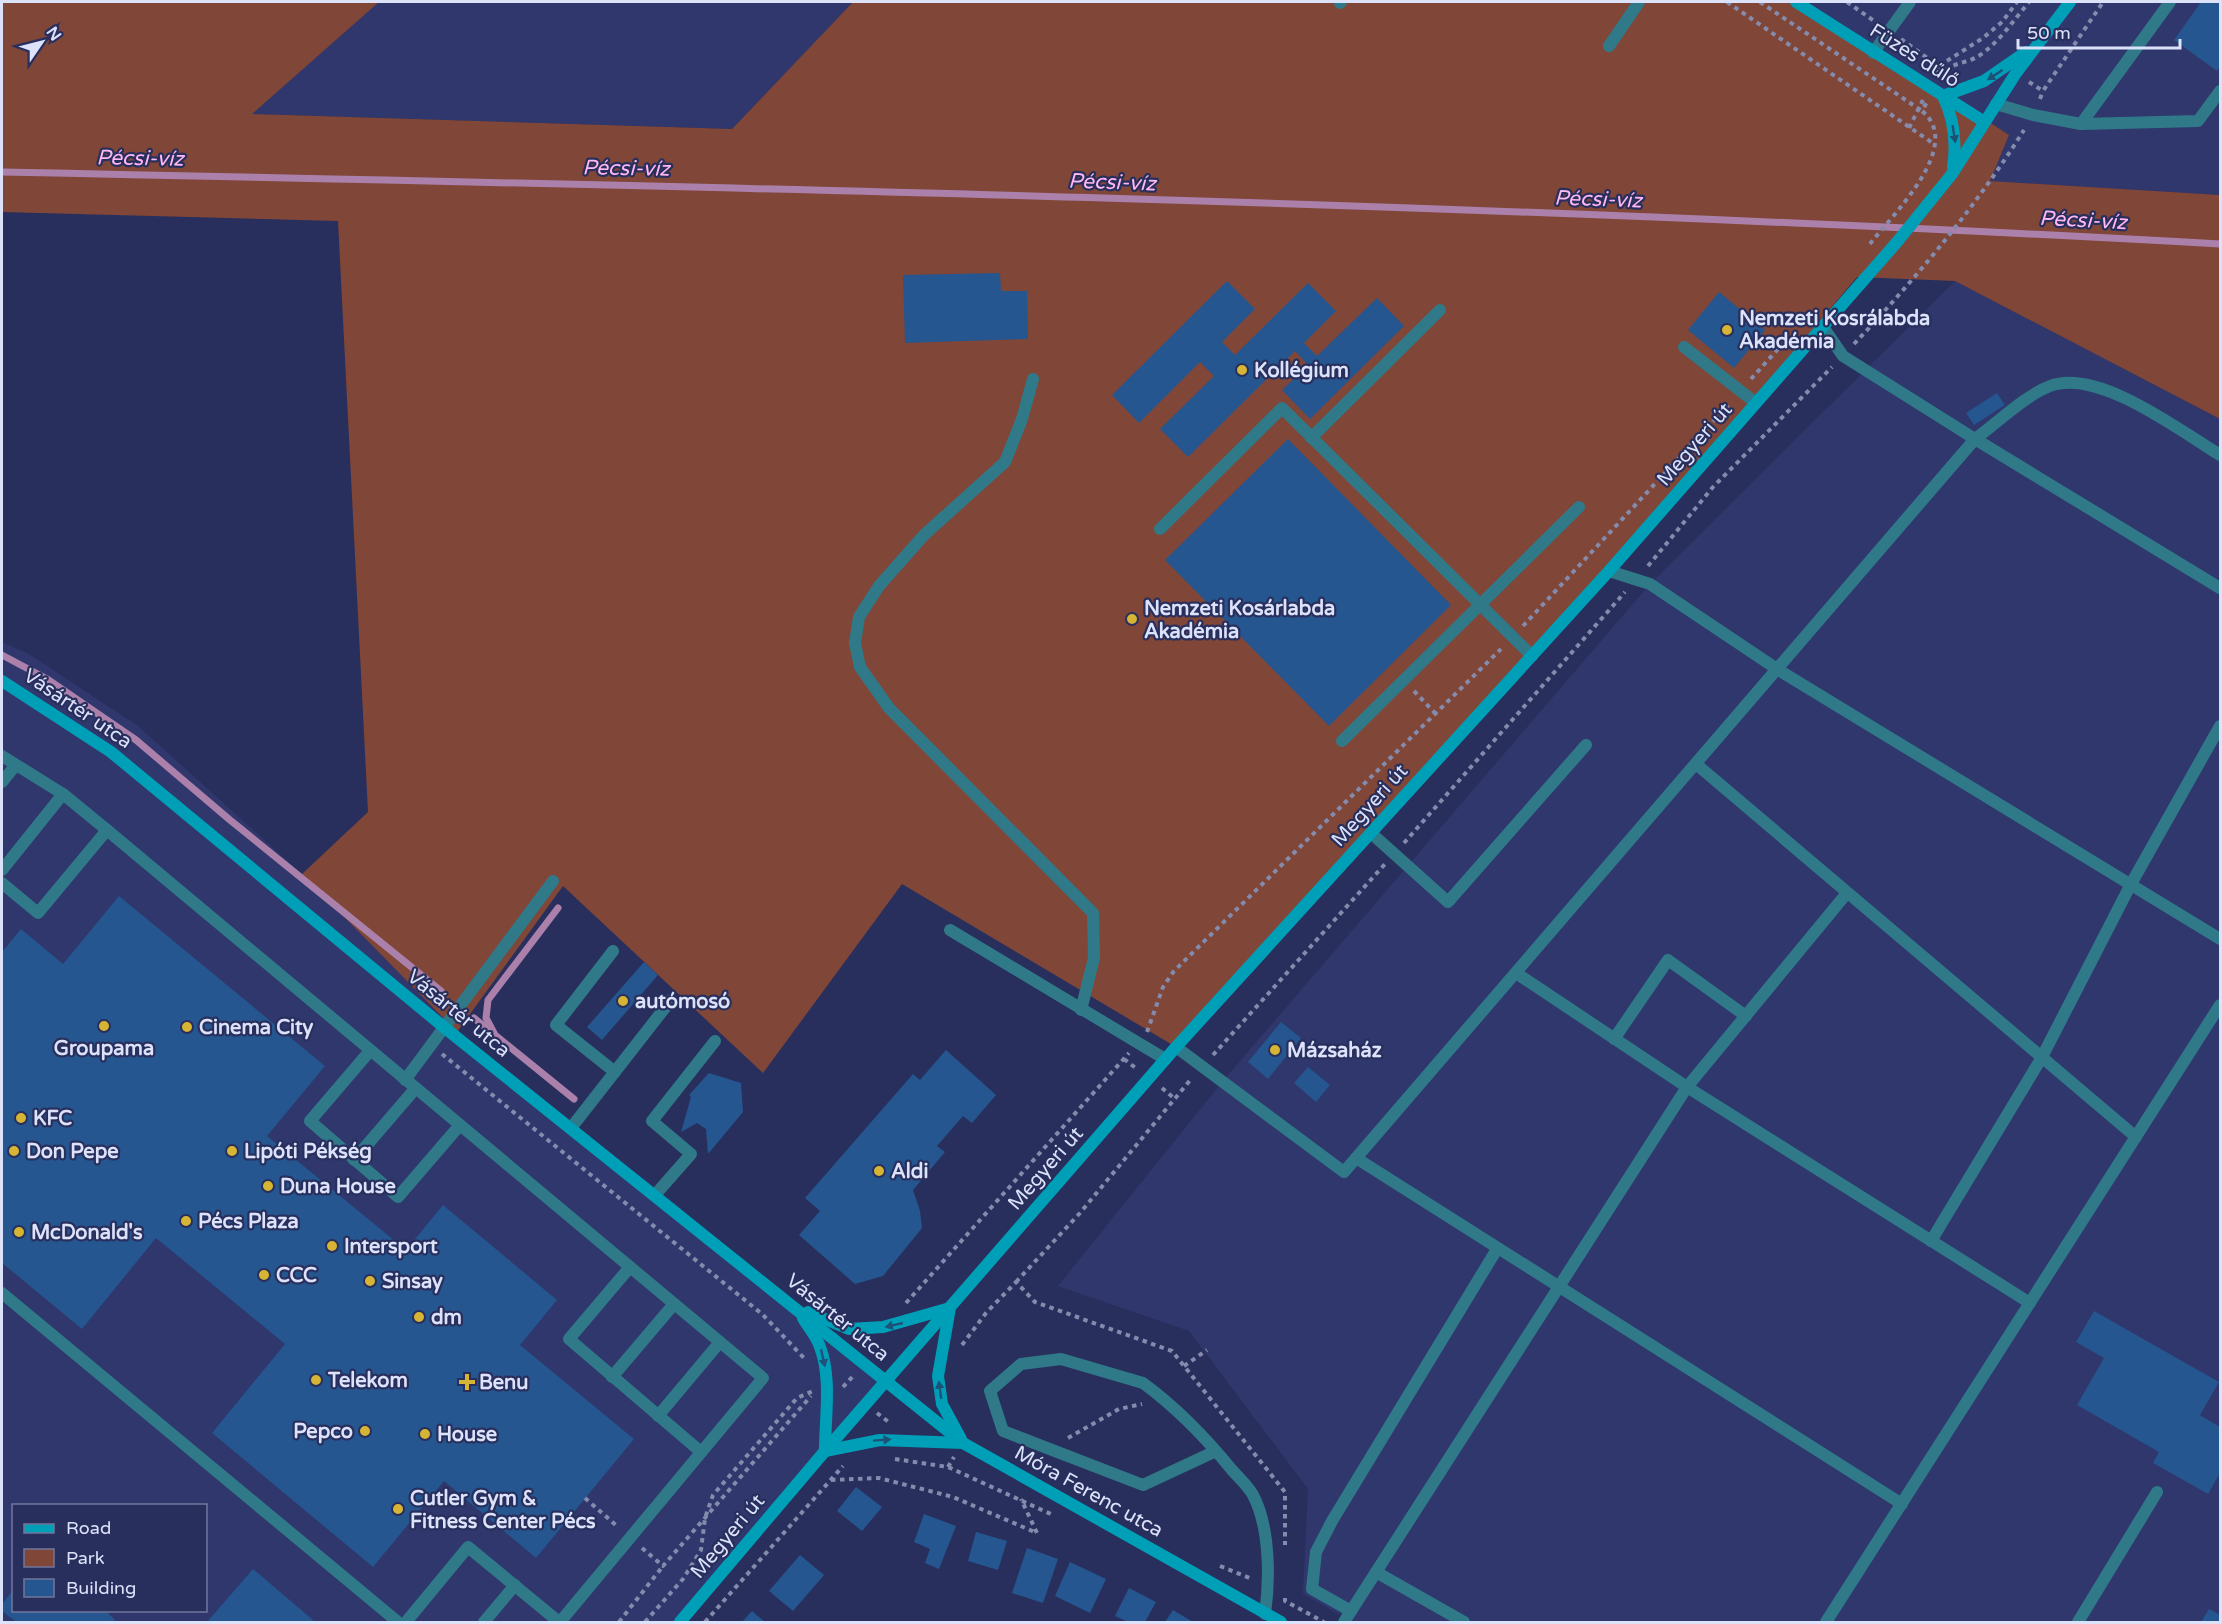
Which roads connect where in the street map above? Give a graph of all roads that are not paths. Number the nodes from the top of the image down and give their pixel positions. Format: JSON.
{"nodes":[{"id":1,"x":1639,"y":2,"type":"edge"},
{"id":2,"x":1796,"y":2,"type":"edge"},
{"id":3,"x":1910,"y":2,"type":"edge"},
{"id":4,"x":2070,"y":2,"type":"edge"},
{"id":5,"x":2170,"y":2,"type":"edge"},
{"id":6,"x":2040,"y":41,"type":"junction"},
{"id":7,"x":1609,"y":46,"type":"dead end"},
{"id":8,"x":1873,"y":53,"type":"junction"},
{"id":9,"x":2220,"y":91,"type":"edge"},
{"id":10,"x":1943,"y":96,"type":"junction"},
{"id":11,"x":1996,"y":104,"type":"junction"},
{"id":12,"x":1983,"y":121,"type":"junction"},
{"id":13,"x":2081,"y":124,"type":"junction"},
{"id":14,"x":1952,"y":174,"type":"junction"},
{"id":15,"x":1440,"y":310,"type":"dead end"},
{"id":16,"x":1822,"y":327,"type":"junction"},
{"id":17,"x":1684,"y":347,"type":"dead end"},
{"id":18,"x":1033,"y":379,"type":"dead end"},
{"id":19,"x":1756,"y":403,"type":"junction"},
{"id":20,"x":1311,"y":438,"type":"junction"},
{"id":21,"x":1975,"y":439,"type":"junction"},
{"id":22,"x":2220,"y":455,"type":"edge"},
{"id":23,"x":1580,"y":507,"type":"dead end"},
{"id":24,"x":1160,"y":529,"type":"dead end"},
{"id":25,"x":1609,"y":571,"type":"junction"},
{"id":26,"x":2220,"y":588,"type":"edge"},
{"id":27,"x":1480,"y":605,"type":"junction"},
{"id":28,"x":1532,"y":656,"type":"junction"},
{"id":29,"x":1777,"y":669,"type":"junction"},
{"id":30,"x":2,"y":682,"type":"edge"},
{"id":31,"x":2220,"y":726,"type":"edge"},
{"id":32,"x":1342,"y":741,"type":"dead end"},
{"id":33,"x":1586,"y":745,"type":"dead end"},
{"id":34,"x":2,"y":756,"type":"edge"},
{"id":35,"x":1696,"y":764,"type":"junction"},
{"id":36,"x":15,"y":766,"type":"junction"},
{"id":37,"x":2,"y":782,"type":"edge"},
{"id":38,"x":63,"y":794,"type":"junction"},
{"id":39,"x":107,"y":830,"type":"junction"},
{"id":40,"x":1371,"y":833,"type":"junction"},
{"id":41,"x":2,"y":870,"type":"edge"},
{"id":42,"x":553,"y":881,"type":"dead end"},
{"id":43,"x":2,"y":883,"type":"edge"},
{"id":44,"x":2131,"y":884,"type":"junction"},
{"id":45,"x":1847,"y":892,"type":"junction"},
{"id":46,"x":950,"y":930,"type":"dead end"},
{"id":47,"x":2220,"y":939,"type":"edge"},
{"id":48,"x":613,"y":951,"type":"dead end"},
{"id":49,"x":1516,"y":973,"type":"junction"},
{"id":50,"x":670,"y":1000,"type":"dead end"},
{"id":51,"x":2220,"y":1005,"type":"edge"},
{"id":52,"x":1081,"y":1010,"type":"junction"},
{"id":53,"x":1746,"y":1016,"type":"junction"},
{"id":54,"x":445,"y":1028,"type":"junction"},
{"id":55,"x":1614,"y":1039,"type":"junction"},
{"id":56,"x":715,"y":1041,"type":"dead end"},
{"id":57,"x":1176,"y":1047,"type":"junction"},
{"id":58,"x":369,"y":1052,"type":"junction"},
{"id":59,"x":2042,"y":1057,"type":"junction"},
{"id":60,"x":1165,"y":1059,"type":"junction"},
{"id":61,"x":615,"y":1072,"type":"junction"},
{"id":62,"x":410,"y":1084,"type":"junction"},
{"id":63,"x":1687,"y":1087,"type":"junction"},
{"id":64,"x":460,"y":1125,"type":"junction"},
{"id":65,"x":571,"y":1128,"type":"junction"},
{"id":66,"x":2136,"y":1137,"type":"junction"},
{"id":67,"x":1356,"y":1158,"type":"junction"},
{"id":68,"x":354,"y":1160,"type":"junction"},
{"id":69,"x":655,"y":1195,"type":"junction"},
{"id":70,"x":1932,"y":1241,"type":"junction"},
{"id":71,"x":1497,"y":1249,"type":"junction"},
{"id":72,"x":630,"y":1267,"type":"junction"},
{"id":73,"x":1558,"y":1288,"type":"junction"},
{"id":74,"x":2,"y":1293,"type":"edge"},
{"id":75,"x":2030,"y":1303,"type":"junction"},
{"id":76,"x":674,"y":1304,"type":"junction"},
{"id":77,"x":796,"y":1307,"type":"junction"},
{"id":78,"x":950,"y":1308,"type":"junction"},
{"id":79,"x":720,"y":1342,"type":"junction"},
{"id":80,"x":612,"y":1377,"type":"junction"},
{"id":81,"x":886,"y":1382,"type":"junction"},
{"id":82,"x":658,"y":1416,"type":"junction"},
{"id":83,"x":963,"y":1443,"type":"junction"},
{"id":84,"x":825,"y":1451,"type":"junction"},
{"id":85,"x":1216,"y":1451,"type":"junction"},
{"id":86,"x":701,"y":1452,"type":"junction"},
{"id":87,"x":2157,"y":1492,"type":"dead end"},
{"id":88,"x":1902,"y":1504,"type":"junction"},
{"id":89,"x":1376,"y":1572,"type":"junction"},
{"id":90,"x":514,"y":1585,"type":"junction"},
{"id":91,"x":1351,"y":1611,"type":"junction"},
{"id":92,"x":1265,"y":1614,"type":"junction"},
{"id":93,"x":398,"y":1623,"type":"edge"},
{"id":94,"x":406,"y":1623,"type":"edge"},
{"id":95,"x":484,"y":1623,"type":"edge"},
{"id":96,"x":560,"y":1623,"type":"edge"},
{"id":97,"x":680,"y":1623,"type":"edge"},
{"id":98,"x":1281,"y":1623,"type":"edge"},
{"id":99,"x":1344,"y":1623,"type":"edge"},
{"id":100,"x":1464,"y":1623,"type":"edge"},
{"id":101,"x":1826,"y":1623,"type":"edge"},
{"id":102,"x":2078,"y":1623,"type":"edge"}],
"edges":[{"from":1,"to":7,"type":"street"},
{"from":2,"to":8,"type":"street","name":"Füzes dűlő"},
{"from":3,"to":8,"type":"street"},
{"from":4,"to":6,"type":"street","name":"Megyeri út"},
{"from":5,"to":13,"type":"street"},
{"from":6,"to":10,"type":"street","one_way":true},
{"from":6,"to":11,"type":"street","name":"Megyeri út"},
{"from":8,"to":10,"type":"street","name":"Füzes dűlő"},
{"from":9,"to":13,"type":"street"},
{"from":10,"to":12,"type":"street","name":"Füzes dűlő"},
{"from":10,"to":14,"type":"street","one_way":true},
{"from":11,"to":12,"type":"street","name":"Megyeri út"},
{"from":11,"to":13,"type":"street"},
{"from":12,"to":14,"type":"street","name":"Megyeri út"},
{"from":14,"to":16,"type":"street","name":"Megyeri út"},
{"from":15,"to":20,"type":"street"},
{"from":16,"to":19,"type":"street","name":"Megyeri út"},
{"from":16,"to":21,"type":"street"},
{"from":17,"to":19,"type":"street"},
{"from":18,"to":52,"type":"street"},
{"from":19,"to":25,"type":"street","name":"Megyeri út"},
{"from":20,"to":24,"type":"street"},
{"from":20,"to":27,"type":"street"},
{"from":21,"to":22,"type":"street"},
{"from":21,"to":26,"type":"street"},
{"from":21,"to":29,"type":"street"},
{"from":23,"to":27,"type":"street"},
{"from":25,"to":28,"type":"street","name":"Megyeri út"},
{"from":25,"to":29,"type":"street"},
{"from":27,"to":28,"type":"street"},
{"from":27,"to":32,"type":"street"},
{"from":28,"to":40,"type":"street","name":"Megyeri út"},
{"from":29,"to":35,"type":"street"},
{"from":29,"to":44,"type":"street"},
{"from":30,"to":54,"type":"street","name":"Vásártér utca"},
{"from":31,"to":44,"type":"street"},
{"from":33,"to":40,"type":"street"},
{"from":34,"to":36,"type":"street"},
{"from":35,"to":45,"type":"street"},
{"from":35,"to":49,"type":"street"},
{"from":36,"to":37,"type":"street"},
{"from":36,"to":38,"type":"street"},
{"from":38,"to":39,"type":"street"},
{"from":38,"to":41,"type":"street"},
{"from":39,"to":43,"type":"street"},
{"from":39,"to":58,"type":"street"},
{"from":40,"to":57,"type":"street","name":"Megyeri út"},
{"from":42,"to":54,"type":"street"},
{"from":44,"to":47,"type":"street"},
{"from":44,"to":59,"type":"street"},
{"from":45,"to":53,"type":"street"},
{"from":45,"to":59,"type":"street"},
{"from":46,"to":52,"type":"street"},
{"from":48,"to":61,"type":"street"},
{"from":49,"to":55,"type":"street"},
{"from":49,"to":67,"type":"street"},
{"from":50,"to":61,"type":"street"},
{"from":51,"to":66,"type":"street"},
{"from":52,"to":60,"type":"street"},
{"from":53,"to":55,"type":"street"},
{"from":53,"to":63,"type":"street"},
{"from":54,"to":62,"type":"street"},
{"from":54,"to":65,"type":"street","name":"Vásártér utca"},
{"from":55,"to":63,"type":"street"},
{"from":56,"to":69,"type":"street"},
{"from":57,"to":60,"type":"street","name":"Megyeri út"},
{"from":57,"to":67,"type":"street"},
{"from":58,"to":62,"type":"street"},
{"from":58,"to":68,"type":"street"},
{"from":59,"to":66,"type":"street"},
{"from":59,"to":70,"type":"street"},
{"from":60,"to":78,"type":"street","name":"Megyeri út"},
{"from":61,"to":65,"type":"street"},
{"from":62,"to":64,"type":"street"},
{"from":62,"to":68,"type":"street"},
{"from":63,"to":70,"type":"street"},
{"from":63,"to":73,"type":"street"},
{"from":64,"to":68,"type":"street"},
{"from":64,"to":72,"type":"street"},
{"from":65,"to":69,"type":"street","name":"Vásártér utca"},
{"from":66,"to":75,"type":"street"},
{"from":67,"to":71,"type":"street"},
{"from":69,"to":77,"type":"street","name":"Vásártér utca"},
{"from":70,"to":75,"type":"street"},
{"from":71,"to":73,"type":"street"},
{"from":71,"to":91,"type":"street"},
{"from":72,"to":76,"type":"street"},
{"from":72,"to":80,"type":"street"},
{"from":73,"to":88,"type":"street"},
{"from":73,"to":89,"type":"street"},
{"from":74,"to":93,"type":"street"},
{"from":75,"to":88,"type":"street"},
{"from":76,"to":79,"type":"street"},
{"from":76,"to":80,"type":"street"},
{"from":78,"to":77,"type":"street","one_way":true},
{"from":77,"to":81,"type":"street","name":"Vásártér utca"},
{"from":77,"to":84,"type":"street","one_way":true},
{"from":78,"to":81,"type":"street","name":"Megyeri út"},
{"from":83,"to":78,"type":"street","one_way":true},
{"from":79,"to":82,"type":"street"},
{"from":79,"to":86,"type":"street"},
{"from":80,"to":82,"type":"street"},
{"from":81,"to":83,"type":"street","name":"Móra Ferenc utca"},
{"from":81,"to":84,"type":"street","name":"Megyeri út"},
{"from":82,"to":86,"type":"street"},
{"from":84,"to":83,"type":"street","one_way":true},
{"from":83,"to":92,"type":"street","name":"Móra Ferenc utca"},
{"from":84,"to":97,"type":"street","name":"Megyeri út"},
{"from":85,"to":85,"type":"street"},
{"from":85,"to":92,"type":"street"},
{"from":86,"to":96,"type":"street"},
{"from":87,"to":102,"type":"street"},
{"from":88,"to":101,"type":"street"},
{"from":89,"to":91,"type":"street"},
{"from":89,"to":100,"type":"street"},
{"from":90,"to":94,"type":"street"},
{"from":90,"to":95,"type":"street"},
{"from":90,"to":96,"type":"street"},
{"from":91,"to":99,"type":"street"},
{"from":92,"to":98,"type":"street","name":"Móra Ferenc utca"}]}
